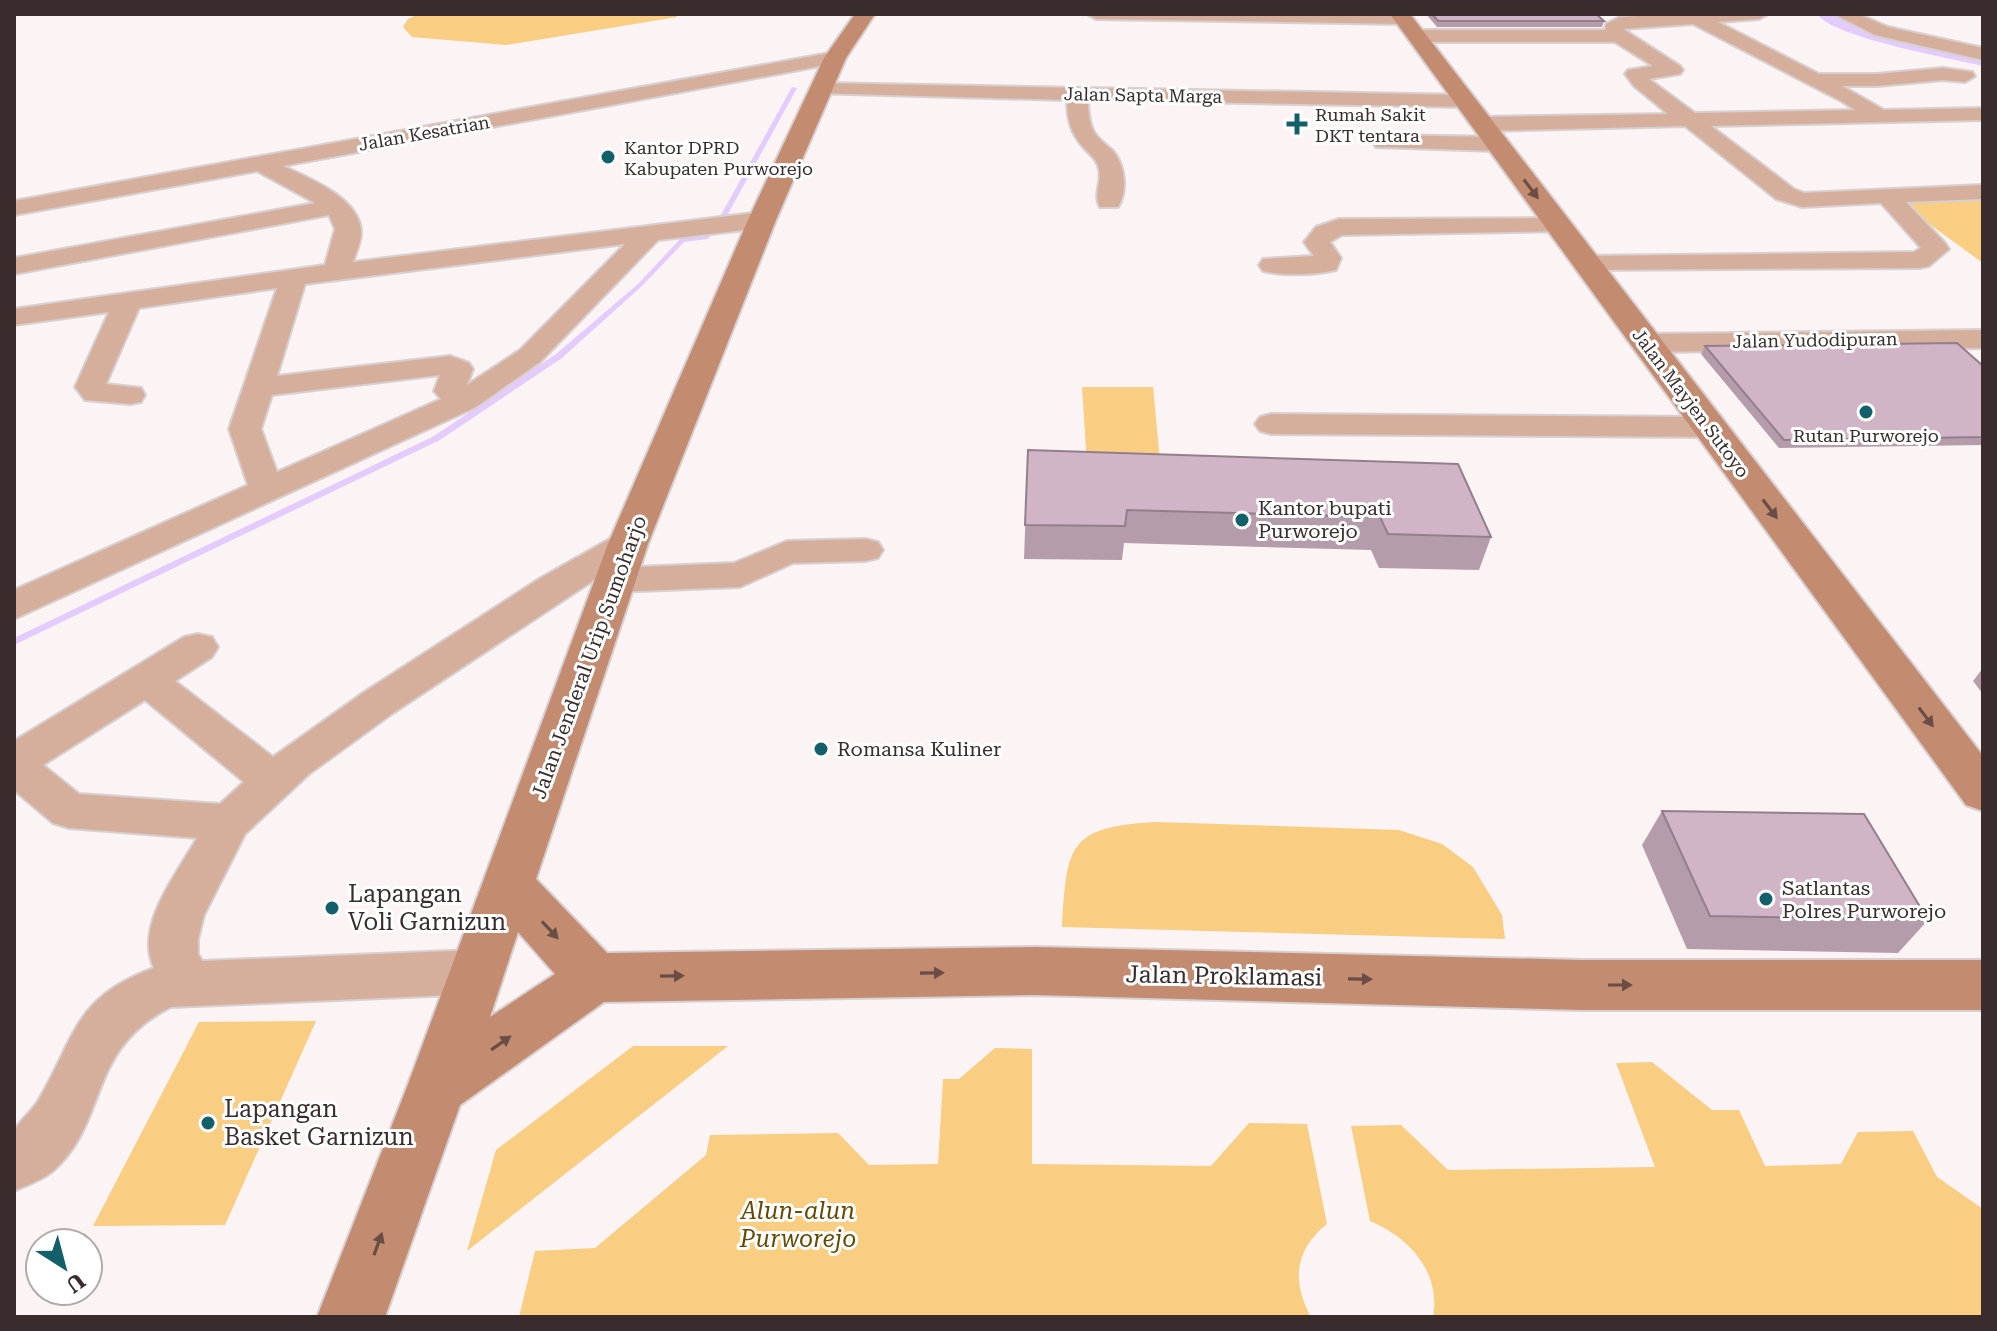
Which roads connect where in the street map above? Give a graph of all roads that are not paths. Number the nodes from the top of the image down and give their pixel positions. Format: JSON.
{"nodes":[{"id":1,"x":865,"y":14,"type":"edge"},
{"id":2,"x":1096,"y":14,"type":"edge"},
{"id":3,"x":1759,"y":14,"type":"edge"},
{"id":4,"x":1843,"y":14,"type":"edge"},
{"id":5,"x":1709,"y":16,"type":"edge"},
{"id":6,"x":1407,"y":23,"type":"edge"},
{"id":7,"x":1619,"y":36,"type":"junction"},
{"id":8,"x":1812,"y":54,"type":"dead end"},
{"id":9,"x":1983,"y":54,"type":"edge"},
{"id":10,"x":1767,"y":57,"type":"junction"},
{"id":11,"x":828,"y":74,"type":"junction"},
{"id":12,"x":1965,"y":76,"type":"dead end"},
{"id":13,"x":1815,"y":80,"type":"junction"},
{"id":14,"x":1078,"y":94,"type":"junction"},
{"id":15,"x":1983,"y":114,"type":"edge"},
{"id":16,"x":1879,"y":116,"type":"junction"},
{"id":17,"x":1690,"y":121,"type":"junction"},
{"id":18,"x":1481,"y":123,"type":"junction"},
{"id":19,"x":1384,"y":142,"type":"dead end"},
{"id":20,"x":260,"y":163,"type":"junction"},
{"id":21,"x":1983,"y":192,"type":"edge"},
{"id":22,"x":1887,"y":195,"type":"junction"},
{"id":23,"x":1109,"y":202,"type":"dead end"},
{"id":24,"x":335,"y":207,"type":"junction"},
{"id":25,"x":14,"y":208,"type":"edge"},
{"id":26,"x":750,"y":222,"type":"junction"},
{"id":27,"x":1558,"y":226,"type":"junction"},
{"id":28,"x":649,"y":235,"type":"junction"},
{"id":29,"x":1587,"y":264,"type":"junction"},
{"id":30,"x":1272,"y":265,"type":"dead end"},
{"id":31,"x":14,"y":266,"type":"edge"},
{"id":32,"x":336,"y":272,"type":"junction"},
{"id":33,"x":294,"y":277,"type":"junction"},
{"id":34,"x":128,"y":300,"type":"junction"},
{"id":35,"x":14,"y":317,"type":"edge"},
{"id":36,"x":1983,"y":339,"type":"edge"},
{"id":37,"x":1646,"y":343,"type":"junction"},
{"id":38,"x":257,"y":387,"type":"junction"},
{"id":39,"x":130,"y":395,"type":"dead end"},
{"id":40,"x":465,"y":400,"type":"junction"},
{"id":41,"x":1271,"y":424,"type":"dead end"},
{"id":42,"x":1710,"y":427,"type":"junction"},
{"id":43,"x":266,"y":488,"type":"junction"},
{"id":44,"x":865,"y":550,"type":"dead end"},
{"id":45,"x":621,"y":562,"type":"junction"},
{"id":46,"x":58,"y":583,"type":"junction"},
{"id":47,"x":14,"y":586,"type":"edge"},
{"id":48,"x":14,"y":606,"type":"edge"},
{"id":49,"x":198,"y":647,"type":"dead end"},
{"id":50,"x":147,"y":680,"type":"junction"},
{"id":51,"x":273,"y":781,"type":"junction"},
{"id":52,"x":1983,"y":792,"type":"edge"},
{"id":53,"x":229,"y":822,"type":"junction"},
{"id":54,"x":507,"y":883,"type":"junction"},
{"id":55,"x":476,"y":972,"type":"junction"},
{"id":56,"x":594,"y":978,"type":"junction"},
{"id":57,"x":194,"y":984,"type":"junction"},
{"id":58,"x":1970,"y":993,"type":"edge"},
{"id":59,"x":437,"y":1087,"type":"junction"},
{"id":60,"x":14,"y":1163,"type":"edge"},
{"id":61,"x":351,"y":1317,"type":"edge"}],
"edges":[{"from":1,"to":11,"type":"main road","name":"Jalan Jenderal Urip Sumoharjo"},
{"from":2,"to":6,"type":"street"},
{"from":3,"to":5,"type":"street"},
{"from":4,"to":9,"type":"street"},
{"from":5,"to":7,"type":"street"},
{"from":5,"to":10,"type":"street"},
{"from":6,"to":7,"type":"street"},
{"from":6,"to":18,"type":"main road","name":"Jalan Mayjen Sutoyo"},
{"from":7,"to":17,"type":"street"},
{"from":8,"to":10,"type":"street"},
{"from":10,"to":13,"type":"street"},
{"from":11,"to":14,"type":"street","name":"Jalan Sapta Marga"},
{"from":11,"to":20,"type":"street","name":"Jalan Kesatrian"},
{"from":11,"to":26,"type":"main road","name":"Jalan Jenderal Urip Sumoharjo"},
{"from":12,"to":13,"type":"street"},
{"from":13,"to":16,"type":"street"},
{"from":14,"to":18,"type":"street","name":"Jalan Sapta Marga"},
{"from":14,"to":23,"type":"street"},
{"from":15,"to":16,"type":"street"},
{"from":16,"to":17,"type":"street"},
{"from":17,"to":18,"type":"street"},
{"from":17,"to":22,"type":"street"},
{"from":18,"to":19,"type":"street"},
{"from":18,"to":27,"type":"main road","name":"Jalan Mayjen Sutoyo","one_way":true},
{"from":20,"to":24,"type":"street"},
{"from":20,"to":25,"type":"street","name":"Jalan Kesatrian"},
{"from":21,"to":22,"type":"street"},
{"from":22,"to":29,"type":"street"},
{"from":24,"to":31,"type":"street"},
{"from":24,"to":32,"type":"street"},
{"from":26,"to":28,"type":"street"},
{"from":26,"to":45,"type":"main road","name":"Jalan Jenderal Urip Sumoharjo"},
{"from":27,"to":29,"type":"main road","name":"Jalan Mayjen Sutoyo"},
{"from":27,"to":30,"type":"street"},
{"from":28,"to":32,"type":"street"},
{"from":28,"to":40,"type":"street"},
{"from":29,"to":37,"type":"main road","name":"Jalan Mayjen Sutoyo"},
{"from":32,"to":33,"type":"street"},
{"from":33,"to":34,"type":"street"},
{"from":33,"to":38,"type":"street"},
{"from":34,"to":35,"type":"street"},
{"from":34,"to":39,"type":"street"},
{"from":36,"to":37,"type":"street","name":"Jalan Yudodipuran"},
{"from":37,"to":42,"type":"main road","name":"Jalan Mayjen Sutoyo"},
{"from":38,"to":40,"type":"street"},
{"from":38,"to":43,"type":"street"},
{"from":40,"to":43,"type":"street"},
{"from":41,"to":42,"type":"street"},
{"from":42,"to":52,"type":"main road","name":"Jalan Mayjen Sutoyo","one_way":true},
{"from":43,"to":46,"type":"street"},
{"from":44,"to":45,"type":"street"},
{"from":45,"to":51,"type":"street"},
{"from":45,"to":54,"type":"main road","name":"Jalan Jenderal Urip Sumoharjo"},
{"from":46,"to":47,"type":"street"},
{"from":46,"to":48,"type":"street"},
{"from":49,"to":50,"type":"street"},
{"from":50,"to":51,"type":"street"},
{"from":50,"to":53,"type":"street"},
{"from":51,"to":53,"type":"street"},
{"from":53,"to":57,"type":"street"},
{"from":54,"to":55,"type":"main road","name":"Jalan Jenderal Urip Sumoharjo"},
{"from":54,"to":56,"type":"main road","one_way":true},
{"from":55,"to":57,"type":"street"},
{"from":55,"to":59,"type":"main road","name":"Jalan Jenderal Urip Sumoharjo"},
{"from":56,"to":58,"type":"main road","name":"Jalan Proklamasi","one_way":true},
{"from":59,"to":56,"type":"main road","one_way":true},
{"from":57,"to":60,"type":"street"},
{"from":61,"to":59,"type":"main road","name":"Jalan Jenderal Urip Sumoharjo","one_way":true}]}
